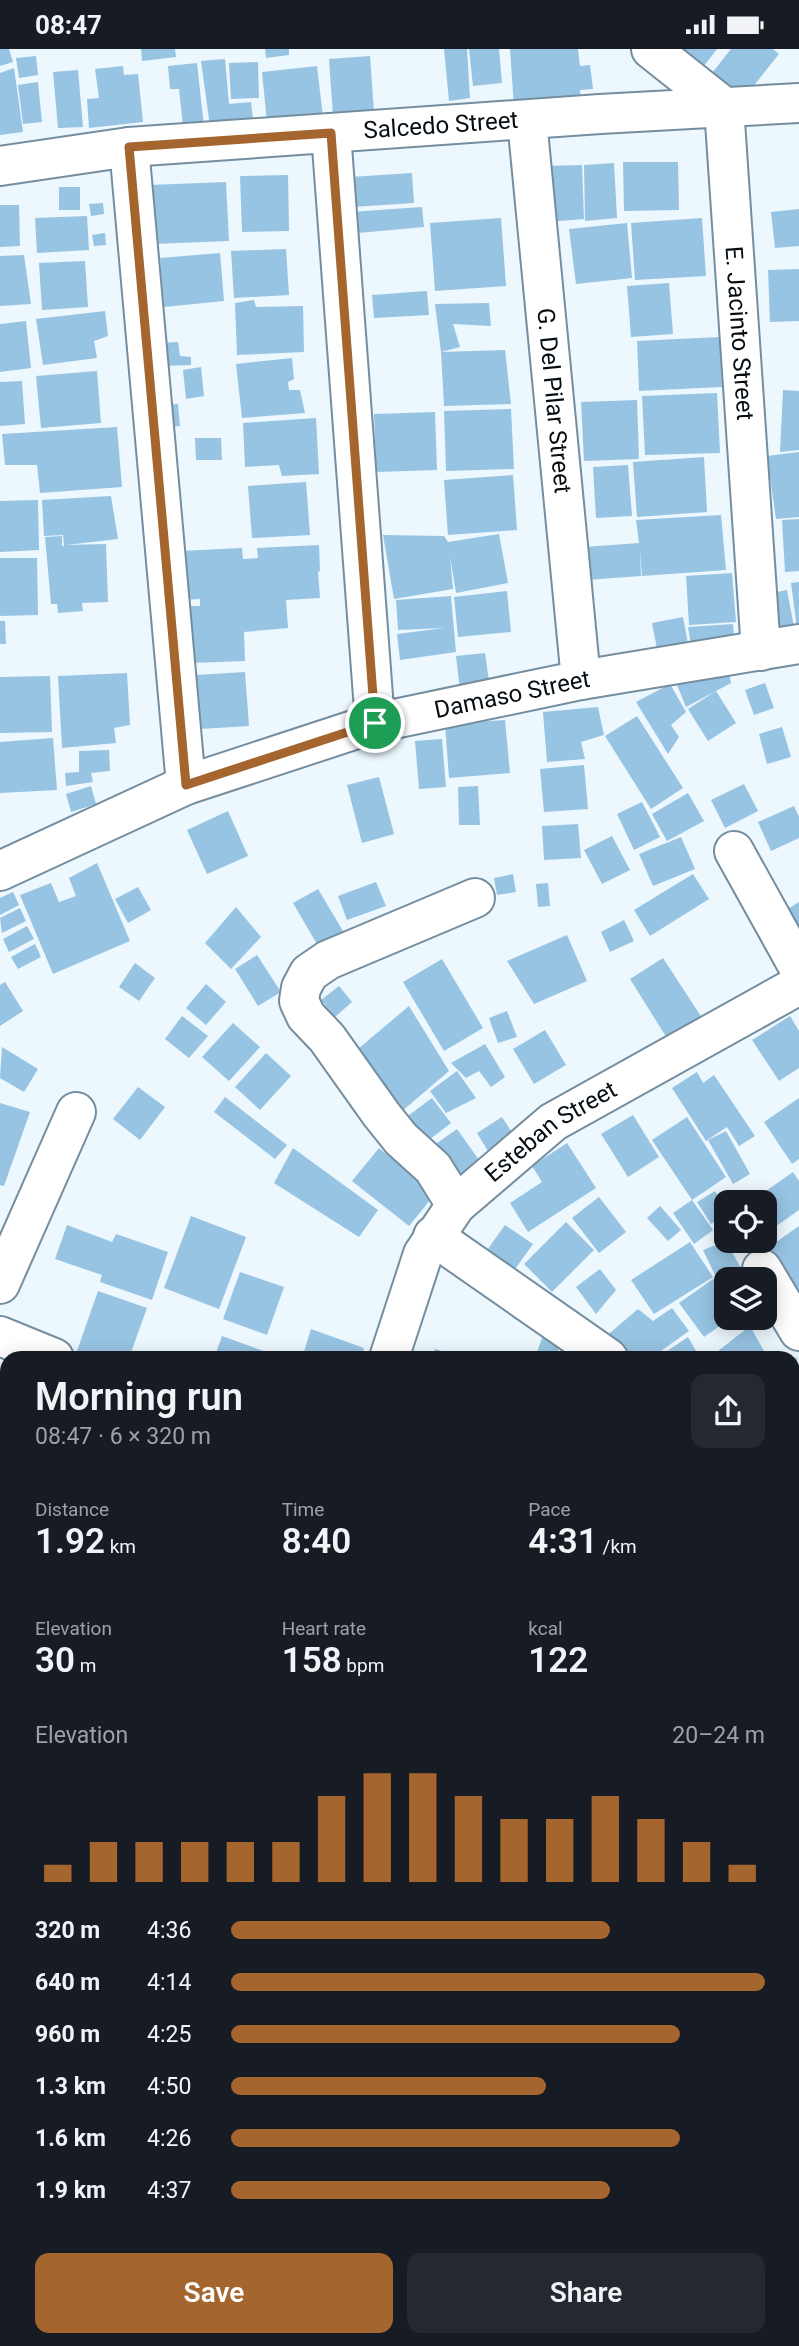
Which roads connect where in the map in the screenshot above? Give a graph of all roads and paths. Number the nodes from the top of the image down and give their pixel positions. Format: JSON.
{"nodes":[{"id":1,"x":651,"y":49,"type":"edge"},
{"id":2,"x":799,"y":103,"type":"edge"},
{"id":3,"x":724,"y":107,"type":"junction"},
{"id":4,"x":527,"y":120,"type":"junction"},
{"id":5,"x":331,"y":133,"type":"junction"},
{"id":6,"x":129,"y":147,"type":"junction"},
{"id":7,"x":0,"y":166,"type":"edge"},
{"id":8,"x":799,"y":643,"type":"edge"},
{"id":9,"x":761,"y":651,"type":"junction"},
{"id":10,"x":580,"y":680,"type":"junction"},
{"id":11,"x":375,"y":723,"type":"junction"},
{"id":12,"x":186,"y":785,"type":"junction"},
{"id":13,"x":734,"y":851,"type":"dead end"},
{"id":14,"x":0,"y":871,"type":"edge"},
{"id":15,"x":475,"y":898,"type":"dead end"},
{"id":16,"x":799,"y":968,"type":"edge"},
{"id":17,"x":799,"y":985,"type":"edge"},
{"id":18,"x":76,"y":1112,"type":"dead end"},
{"id":19,"x":456,"y":1205,"type":"junction"},
{"id":20,"x":433,"y":1236,"type":"junction"},
{"id":21,"x":0,"y":1284,"type":"edge"},
{"id":22,"x":777,"y":1294,"type":"edge"},
{"id":23,"x":799,"y":1331,"type":"edge"},
{"id":24,"x":0,"y":1335,"type":"edge"},
{"id":25,"x":38,"y":1351,"type":"edge"},
{"id":26,"x":391,"y":1351,"type":"edge"},
{"id":27,"x":598,"y":1351,"type":"edge"}],
"edges":[{"from":1,"to":3,"type":"street"},
{"from":2,"to":3,"type":"street","name":"Salcedo Street"},
{"from":3,"to":4,"type":"street","name":"Salcedo Street"},
{"from":3,"to":9,"type":"street","name":"E. Jacinto Street"},
{"from":4,"to":5,"type":"street","name":"Salcedo Street"},
{"from":4,"to":10,"type":"street","name":"G. Del Pilar Street"},
{"from":5,"to":6,"type":"street","name":"Salcedo Street"},
{"from":5,"to":11,"type":"street"},
{"from":6,"to":7,"type":"street","name":"Salcedo Street"},
{"from":6,"to":12,"type":"street"},
{"from":8,"to":9,"type":"street","name":"Damaso Street"},
{"from":9,"to":10,"type":"street","name":"Damaso Street"},
{"from":10,"to":11,"type":"street","name":"Damaso Street"},
{"from":11,"to":12,"type":"street","name":"Damaso Street"},
{"from":12,"to":14,"type":"street","name":"Damaso Street"},
{"from":13,"to":16,"type":"street"},
{"from":15,"to":19,"type":"street"},
{"from":17,"to":19,"type":"street","name":"Esteban Street"},
{"from":18,"to":21,"type":"street"},
{"from":19,"to":20,"type":"street","name":"Esteban Street"},
{"from":20,"to":26,"type":"street","name":"Esteban Street"},
{"from":20,"to":27,"type":"street"},
{"from":22,"to":23,"type":"street"},
{"from":24,"to":25,"type":"street"}]}
